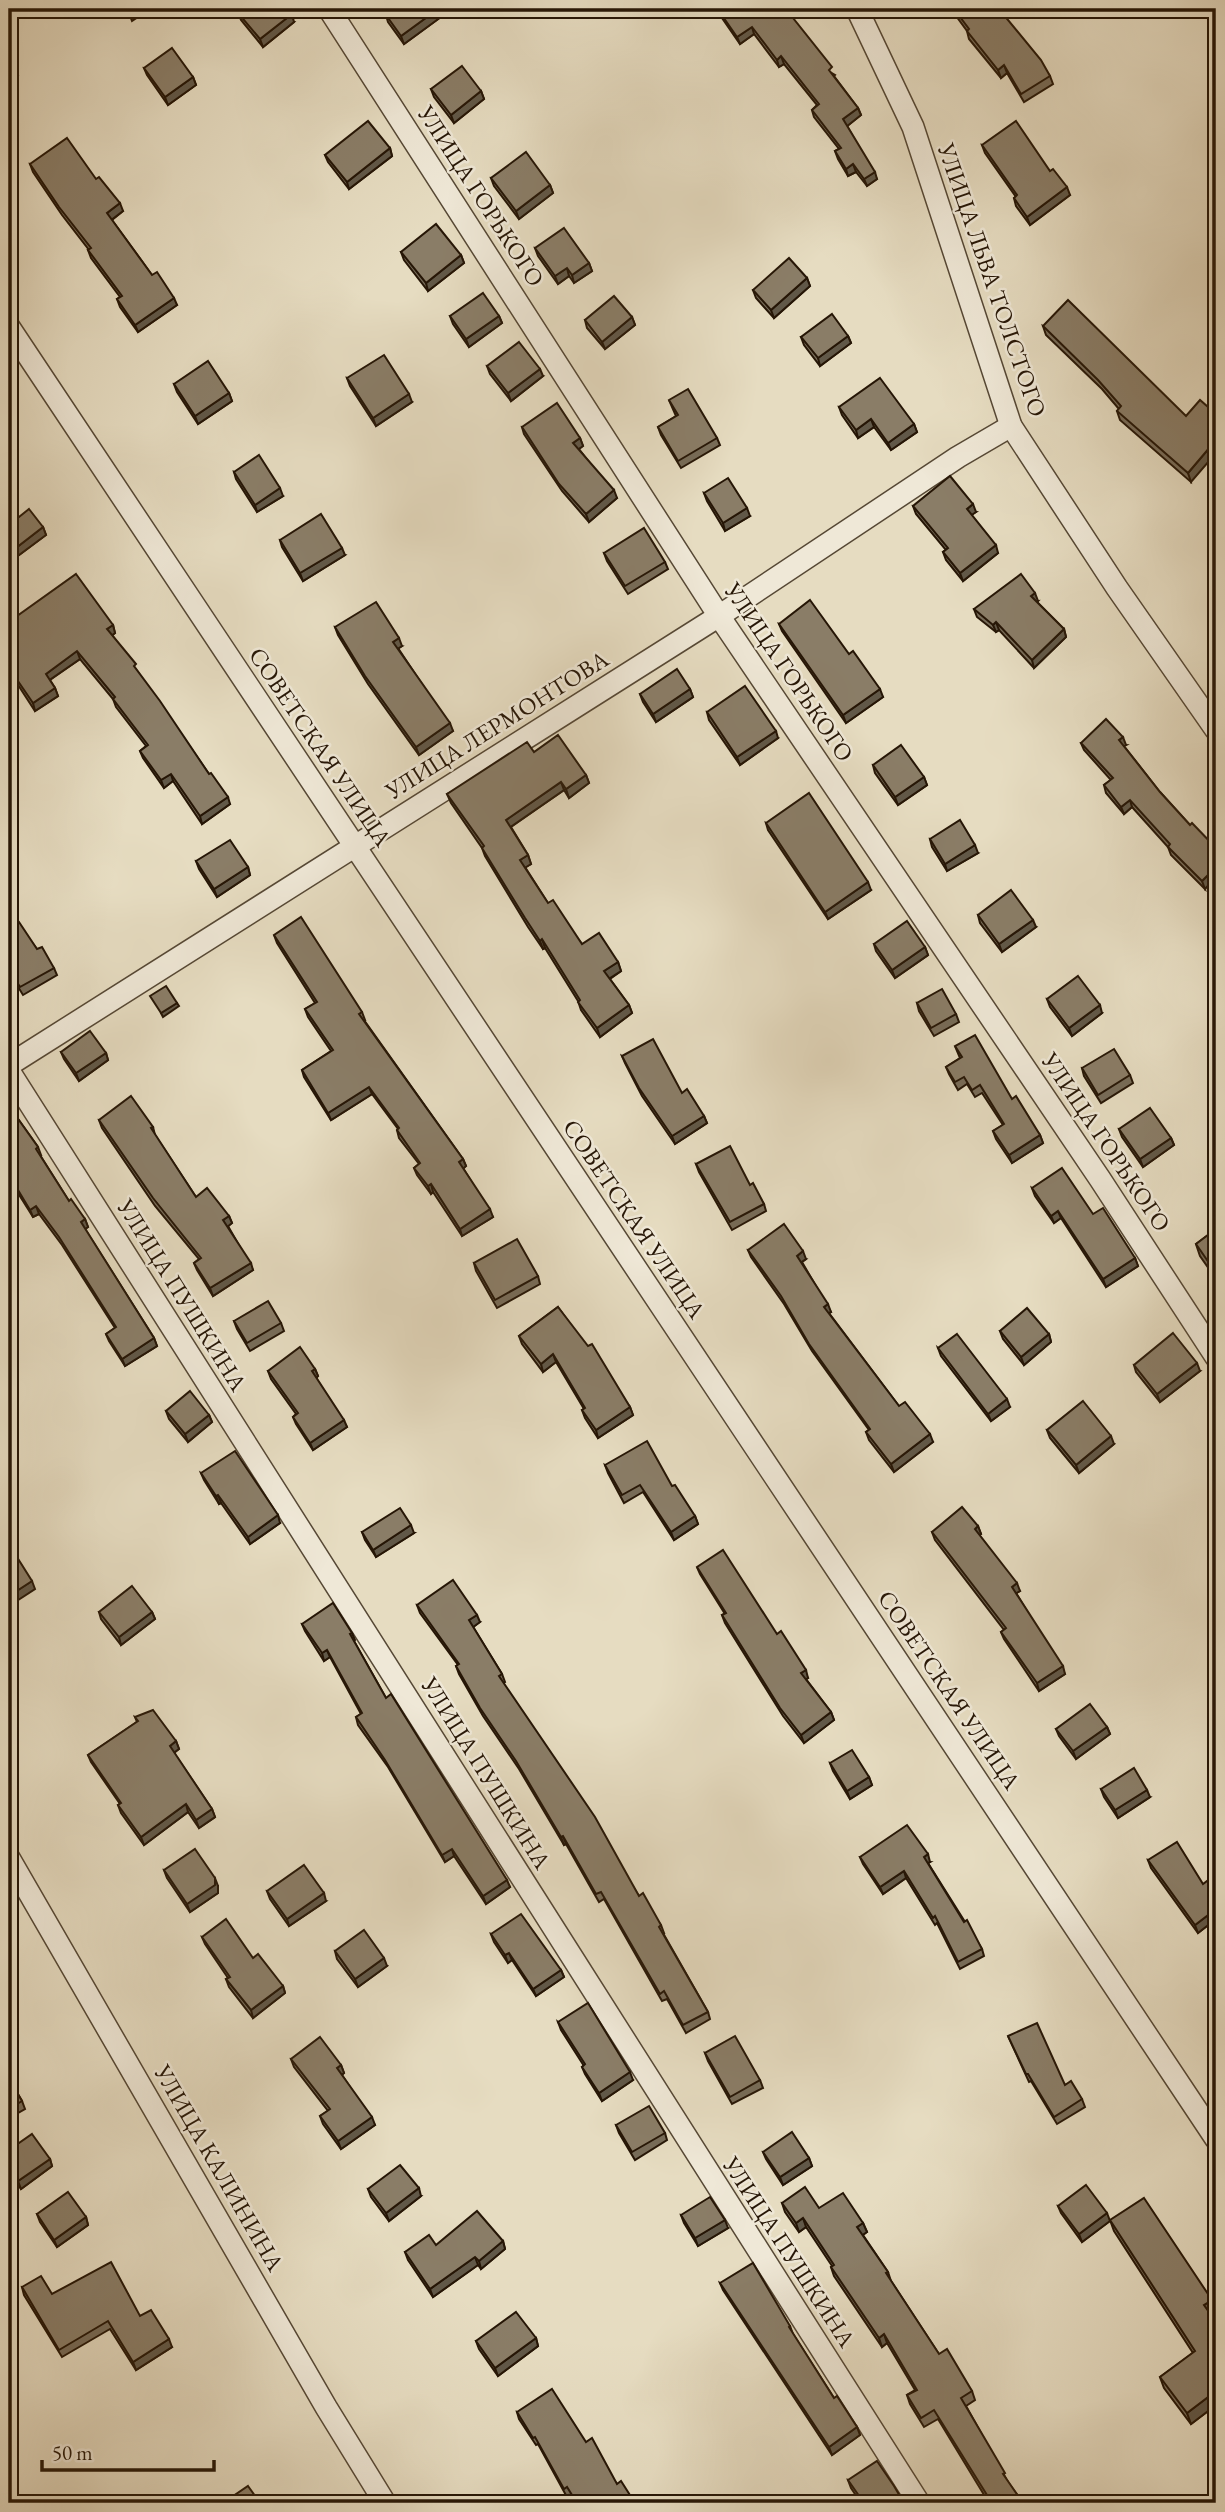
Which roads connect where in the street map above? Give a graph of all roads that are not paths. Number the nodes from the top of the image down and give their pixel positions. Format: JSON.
{"nodes":[{"id":1,"x":329,"y":9,"type":"edge"},
{"id":2,"x":857,"y":9,"type":"edge"},
{"id":3,"x":9,"y":327,"type":"edge"},
{"id":4,"x":1011,"y":426,"type":"junction"},
{"id":5,"x":719,"y":616,"type":"junction"},
{"id":6,"x":1216,"y":730,"type":"edge"},
{"id":7,"x":354,"y":846,"type":"junction"},
{"id":8,"x":9,"y":1065,"type":"edge"},
{"id":9,"x":9,"y":1071,"type":"edge"},
{"id":10,"x":1216,"y":1357,"type":"edge"},
{"id":11,"x":9,"y":1858,"type":"edge"},
{"id":12,"x":1216,"y":2139,"type":"edge"},
{"id":13,"x":385,"y":2503,"type":"edge"},
{"id":14,"x":919,"y":2503,"type":"edge"}],
"edges":[{"from":1,"to":5,"type":"street","name":"УЛИЦА ГОРЬКОГО"},
{"from":2,"to":4,"type":"street","name":"УЛИЦА ЛЬВА ТОЛСТОГО"},
{"from":3,"to":7,"type":"street","name":"СОВЕТСКАЯ УЛИЦА"},
{"from":4,"to":5,"type":"street","name":"УЛИЦА ЛЕРМОНТОВА"},
{"from":4,"to":6,"type":"street","name":"УЛИЦА ЛЬВА ТОЛСТОГО"},
{"from":5,"to":7,"type":"street","name":"УЛИЦА ЛЕРМОНТОВА"},
{"from":5,"to":10,"type":"street","name":"УЛИЦА ГОРЬКОГО"},
{"from":7,"to":8,"type":"street","name":"УЛИЦА ЛЕРМОНТОВА"},
{"from":7,"to":12,"type":"street","name":"СОВЕТСКАЯ УЛИЦА"},
{"from":9,"to":14,"type":"street","name":"УЛИЦА ПУШКИНА"},
{"from":11,"to":13,"type":"street","name":"УЛИЦА КАЛИНИНА"}]}
